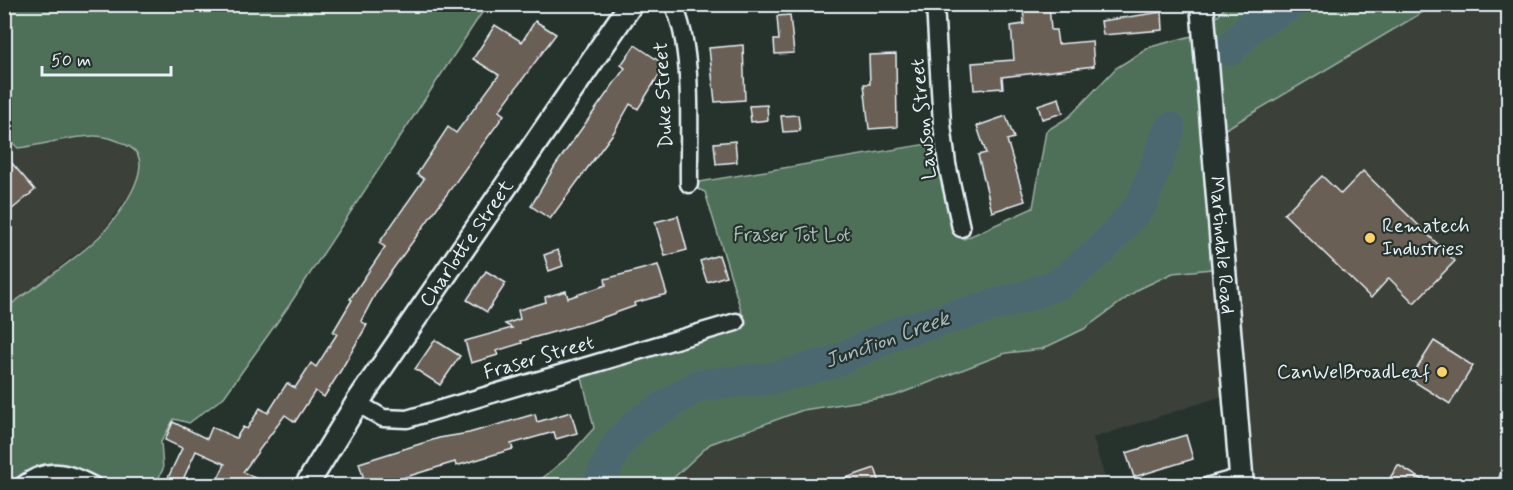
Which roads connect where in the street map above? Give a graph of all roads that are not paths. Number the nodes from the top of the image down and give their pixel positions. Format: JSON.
{"nodes":[{"id":1,"x":631,"y":4,"type":"edge"},
{"id":2,"x":673,"y":4,"type":"edge"},
{"id":3,"x":935,"y":4,"type":"edge"},
{"id":4,"x":1202,"y":4,"type":"edge"},
{"id":5,"x":689,"y":184,"type":"dead end"},
{"id":6,"x":961,"y":228,"type":"dead end"},
{"id":7,"x":736,"y":322,"type":"dead end"},
{"id":8,"x":357,"y":403,"type":"junction"},
{"id":9,"x":1242,"y":481,"type":"edge"},
{"id":10,"x":22,"y":486,"type":"edge"},
{"id":11,"x":94,"y":486,"type":"edge"},
{"id":12,"x":306,"y":486,"type":"edge"},
{"id":13,"x":1209,"y":486,"type":"edge"}],
"edges":[{"from":1,"to":8,"type":"street","name":"Charlotte Street"},
{"from":2,"to":5,"type":"street","name":"Duke Street"},
{"from":3,"to":6,"type":"street","name":"Lawson Street"},
{"from":4,"to":9,"type":"street","name":"Martindale Road"},
{"from":7,"to":8,"type":"street","name":"Fraser Street"},
{"from":8,"to":12,"type":"street","name":"Charlotte Street"},
{"from":9,"to":13,"type":"street"},
{"from":10,"to":11,"type":"street"}]}
